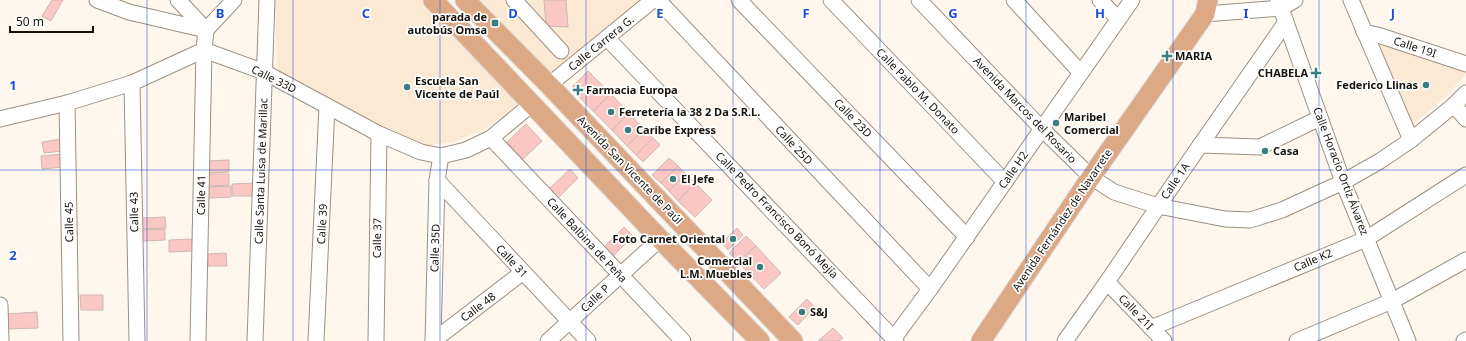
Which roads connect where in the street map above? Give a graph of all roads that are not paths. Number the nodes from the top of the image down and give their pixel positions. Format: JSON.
{"nodes":[{"id":1,"x":97,"y":0,"type":"edge"},
{"id":2,"x":178,"y":0,"type":"edge"},
{"id":3,"x":234,"y":0,"type":"edge"},
{"id":4,"x":267,"y":0,"type":"edge"},
{"id":5,"x":433,"y":0,"type":"edge"},
{"id":6,"x":465,"y":0,"type":"edge"},
{"id":7,"x":514,"y":0,"type":"edge"},
{"id":8,"x":653,"y":0,"type":"edge"},
{"id":9,"x":658,"y":0,"type":"edge"},
{"id":10,"x":739,"y":0,"type":"edge"},
{"id":11,"x":831,"y":0,"type":"edge"},
{"id":12,"x":919,"y":0,"type":"edge"},
{"id":13,"x":1014,"y":0,"type":"edge"},
{"id":14,"x":1100,"y":0,"type":"edge"},
{"id":15,"x":1132,"y":0,"type":"edge"},
{"id":16,"x":1295,"y":0,"type":"edge"},
{"id":17,"x":1352,"y":0,"type":"edge"},
{"id":18,"x":1279,"y":4,"type":"edge"},
{"id":19,"x":1207,"y":7,"type":"edge"},
{"id":20,"x":1118,"y":19,"type":"junction"},
{"id":21,"x":1286,"y":22,"type":"junction"},
{"id":22,"x":206,"y":30,"type":"junction"},
{"id":23,"x":1364,"y":32,"type":"junction"},
{"id":24,"x":607,"y":38,"type":"junction"},
{"id":25,"x":204,"y":50,"type":"junction"},
{"id":26,"x":561,"y":51,"type":"dead end"},
{"id":27,"x":1466,"y":64,"type":"edge"},
{"id":28,"x":264,"y":72,"type":"junction"},
{"id":29,"x":1081,"y":73,"type":"junction"},
{"id":30,"x":132,"y":83,"type":"junction"},
{"id":31,"x":549,"y":85,"type":"junction"},
{"id":32,"x":1466,"y":93,"type":"edge"},
{"id":33,"x":67,"y":103,"type":"junction"},
{"id":34,"x":533,"y":103,"type":"junction"},
{"id":35,"x":1454,"y":105,"type":"junction"},
{"id":36,"x":327,"y":106,"type":"junction"},
{"id":37,"x":1320,"y":118,"type":"junction"},
{"id":38,"x":0,"y":119,"type":"edge"},
{"id":39,"x":1466,"y":119,"type":"edge"},
{"id":40,"x":1042,"y":129,"type":"junction"},
{"id":41,"x":379,"y":134,"type":"junction"},
{"id":42,"x":491,"y":138,"type":"junction"},
{"id":43,"x":1411,"y":140,"type":"junction"},
{"id":44,"x":1200,"y":145,"type":"junction"},
{"id":45,"x":441,"y":156,"type":"junction"},
{"id":46,"x":1466,"y":175,"type":"edge"},
{"id":47,"x":1091,"y":177,"type":"junction"},
{"id":48,"x":438,"y":180,"type":"junction"},
{"id":49,"x":1005,"y":182,"type":"junction"},
{"id":50,"x":1343,"y":182,"type":"junction"},
{"id":51,"x":1158,"y":206,"type":"junction"},
{"id":52,"x":966,"y":237,"type":"junction"},
{"id":53,"x":1366,"y":238,"type":"junction"},
{"id":54,"x":660,"y":239,"type":"junction"},
{"id":55,"x":1466,"y":260,"type":"edge"},
{"id":56,"x":523,"y":272,"type":"junction"},
{"id":57,"x":620,"y":275,"type":"junction"},
{"id":58,"x":1108,"y":282,"type":"junction"},
{"id":59,"x":930,"y":289,"type":"junction"},
{"id":60,"x":1392,"y":301,"type":"junction"},
{"id":61,"x":0,"y":305,"type":"edge"},
{"id":62,"x":569,"y":322,"type":"junction"},
{"id":63,"x":0,"y":323,"type":"edge"},
{"id":64,"x":1151,"y":328,"type":"junction"},
{"id":65,"x":895,"y":340,"type":"edge"},
{"id":66,"x":1,"y":341,"type":"edge"},
{"id":67,"x":72,"y":341,"type":"edge"},
{"id":68,"x":137,"y":341,"type":"edge"},
{"id":69,"x":198,"y":341,"type":"edge"},
{"id":70,"x":255,"y":341,"type":"edge"},
{"id":71,"x":316,"y":341,"type":"edge"},
{"id":72,"x":376,"y":341,"type":"edge"},
{"id":73,"x":433,"y":341,"type":"edge"},
{"id":74,"x":548,"y":341,"type":"edge"},
{"id":75,"x":588,"y":341,"type":"edge"},
{"id":76,"x":683,"y":341,"type":"edge"},
{"id":77,"x":760,"y":341,"type":"edge"},
{"id":78,"x":793,"y":341,"type":"edge"},
{"id":79,"x":981,"y":341,"type":"edge"},
{"id":80,"x":1065,"y":341,"type":"edge"},
{"id":81,"x":1164,"y":341,"type":"edge"},
{"id":82,"x":1297,"y":341,"type":"edge"},
{"id":83,"x":1408,"y":341,"type":"edge"}],
"edges":[{"from":1,"to":22,"type":"street"},
{"from":2,"to":22,"type":"street"},
{"from":3,"to":22,"type":"street"},
{"from":4,"to":28,"type":"street","name":"Calle Santa Luisa de Marillac"},
{"from":5,"to":34,"type":"main road"},
{"from":6,"to":31,"type":"main road","name":"Avenida San Vicente de Paúl"},
{"from":7,"to":26,"type":"street"},
{"from":8,"to":24,"type":"street","name":"Calle Carrera G."},
{"from":9,"to":59,"type":"street","name":"Calle 25D"},
{"from":10,"to":52,"type":"street","name":"Calle 23D"},
{"from":11,"to":49,"type":"street","name":"Calle Pablo M. Donato"},
{"from":12,"to":40,"type":"street","name":"Avenida Marcos del Rosario"},
{"from":13,"to":29,"type":"street"},
{"from":14,"to":20,"type":"street"},
{"from":15,"to":20,"type":"street","name":"Calle H2"},
{"from":16,"to":18,"type":"street"},
{"from":17,"to":23,"type":"street"},
{"from":18,"to":19,"type":"street"},
{"from":18,"to":21,"type":"street","name":"Calle Horacio Ortiz Álvarez"},
{"from":19,"to":47,"type":"main road","name":"Avenida Fernández de Navarrete"},
{"from":20,"to":29,"type":"street","name":"Calle H2"},
{"from":21,"to":37,"type":"street","name":"Calle Horacio Ortiz Álvarez"},
{"from":21,"to":44,"type":"street","name":"Calle 1A"},
{"from":22,"to":25,"type":"street","name":"Calle 41"},
{"from":23,"to":27,"type":"street","name":"Calle 19I"},
{"from":23,"to":43,"type":"street"},
{"from":24,"to":31,"type":"street","name":"Calle Carrera G."},
{"from":24,"to":65,"type":"street","name":"Calle Pedro Francisco Bonó Mejía"},
{"from":25,"to":28,"type":"street","name":"Calle 33D"},
{"from":25,"to":30,"type":"street"},
{"from":25,"to":69,"type":"street","name":"Calle 41"},
{"from":28,"to":36,"type":"street","name":"Calle 33D"},
{"from":28,"to":70,"type":"street","name":"Calle Santa Luisa de Marillac"},
{"from":29,"to":40,"type":"street","name":"Calle H2"},
{"from":30,"to":33,"type":"street"},
{"from":30,"to":68,"type":"street","name":"Calle 43"},
{"from":31,"to":78,"type":"main road","name":"Avenida San Vicente de Paúl"},
{"from":32,"to":35,"type":"street","name":"Avenida Marcos del Rosario"},
{"from":33,"to":38,"type":"street"},
{"from":33,"to":67,"type":"street","name":"Calle 45"},
{"from":34,"to":42,"type":"street","name":"Calle 33D"},
{"from":34,"to":54,"type":"main road"},
{"from":35,"to":39,"type":"street"},
{"from":35,"to":43,"type":"street","name":"Avenida Marcos del Rosario"},
{"from":36,"to":41,"type":"street","name":"Calle 33D"},
{"from":36,"to":71,"type":"street","name":"Calle 39"},
{"from":37,"to":44,"type":"street"},
{"from":37,"to":50,"type":"street","name":"Calle Horacio Ortiz Álvarez"},
{"from":40,"to":47,"type":"street","name":"Avenida Marcos del Rosario"},
{"from":40,"to":49,"type":"street","name":"Calle H2"},
{"from":41,"to":45,"type":"street","name":"Calle 33D"},
{"from":41,"to":72,"type":"street","name":"Calle 37"},
{"from":42,"to":45,"type":"street","name":"Calle 33D"},
{"from":42,"to":57,"type":"street","name":"Calle Balbina de Peña"},
{"from":43,"to":50,"type":"street","name":"Avenida Marcos del Rosario"},
{"from":44,"to":51,"type":"street","name":"Calle 1A"},
{"from":45,"to":48,"type":"street","name":"Calle 35D"},
{"from":46,"to":53,"type":"street","name":"Calle K2"},
{"from":47,"to":51,"type":"street","name":"Avenida Marcos del Rosario"},
{"from":47,"to":79,"type":"main road","name":"Avenida Fernández de Navarrete"},
{"from":48,"to":56,"type":"street","name":"Calle 31"},
{"from":48,"to":73,"type":"street","name":"Calle 35D"},
{"from":49,"to":52,"type":"street","name":"Calle H2"},
{"from":50,"to":51,"type":"street","name":"Avenida Marcos del Rosario"},
{"from":50,"to":53,"type":"street","name":"Calle Horacio Ortiz Álvarez"},
{"from":51,"to":58,"type":"street","name":"Calle 1A"},
{"from":52,"to":59,"type":"street","name":"Calle H2"},
{"from":53,"to":60,"type":"street","name":"Calle Horacio Ortiz Álvarez"},
{"from":53,"to":64,"type":"street","name":"Calle K2"},
{"from":54,"to":57,"type":"street","name":"Calle P"},
{"from":54,"to":77,"type":"main road"},
{"from":55,"to":60,"type":"street"},
{"from":56,"to":62,"type":"street","name":"Calle 31"},
{"from":56,"to":73,"type":"street","name":"Calle 48"},
{"from":57,"to":62,"type":"street","name":"Calle P"},
{"from":57,"to":76,"type":"street","name":"Calle Balbina de Peña"},
{"from":58,"to":64,"type":"street","name":"Calle 21I"},
{"from":58,"to":80,"type":"street","name":"Calle 1A"},
{"from":59,"to":65,"type":"street","name":"Calle H2"},
{"from":60,"to":82,"type":"street"},
{"from":60,"to":83,"type":"street","name":"Calle Horacio Ortiz Álvarez"},
{"from":61,"to":63,"type":"street"},
{"from":62,"to":74,"type":"street","name":"Calle P"},
{"from":62,"to":75,"type":"street","name":"Calle 31"},
{"from":63,"to":66,"type":"street"},
{"from":64,"to":81,"type":"street","name":"Calle 21I"}]}
